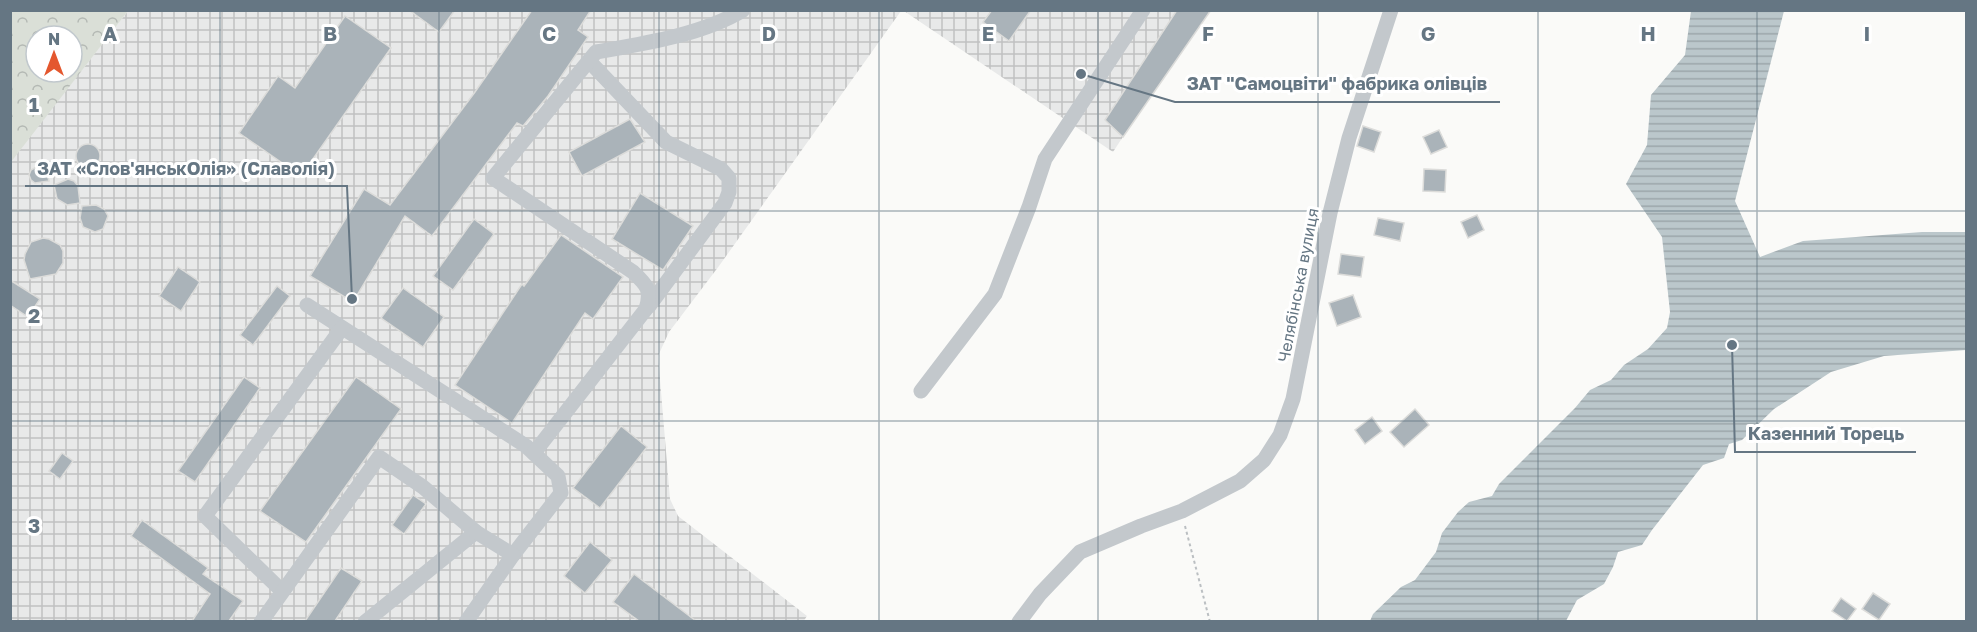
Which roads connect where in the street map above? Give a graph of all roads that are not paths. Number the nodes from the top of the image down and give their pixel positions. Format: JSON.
{"nodes":[{"id":1,"x":742,"y":10,"type":"edge"},
{"id":2,"x":1143,"y":10,"type":"edge"},
{"id":3,"x":1390,"y":15,"type":"edge"},
{"id":4,"x":589,"y":61,"type":"junction"},
{"id":5,"x":307,"y":305,"type":"dead end"},
{"id":6,"x":646,"y":309,"type":"junction"},
{"id":7,"x":342,"y":328,"type":"junction"},
{"id":8,"x":921,"y":391,"type":"dead end"},
{"id":9,"x":534,"y":453,"type":"junction"},
{"id":10,"x":476,"y":532,"type":"junction"},
{"id":11,"x":513,"y":555,"type":"junction"},
{"id":12,"x":282,"y":591,"type":"junction"},
{"id":13,"x":261,"y":621,"type":"edge"},
{"id":14,"x":365,"y":621,"type":"edge"},
{"id":15,"x":466,"y":621,"type":"edge"},
{"id":16,"x":1019,"y":621,"type":"edge"}],
"edges":[{"from":1,"to":4,"type":"street"},
{"from":2,"to":8,"type":"street"},
{"from":3,"to":16,"type":"street","name":"Челябінська вулиця"},
{"from":4,"to":6,"type":"street"},
{"from":4,"to":6,"type":"street"},
{"from":5,"to":7,"type":"street"},
{"from":6,"to":9,"type":"street"},
{"from":7,"to":9,"type":"street"},
{"from":7,"to":12,"type":"street"},
{"from":9,"to":11,"type":"street"},
{"from":10,"to":11,"type":"street"},
{"from":10,"to":12,"type":"street"},
{"from":10,"to":14,"type":"street"},
{"from":11,"to":15,"type":"street"},
{"from":12,"to":13,"type":"street"}]}
